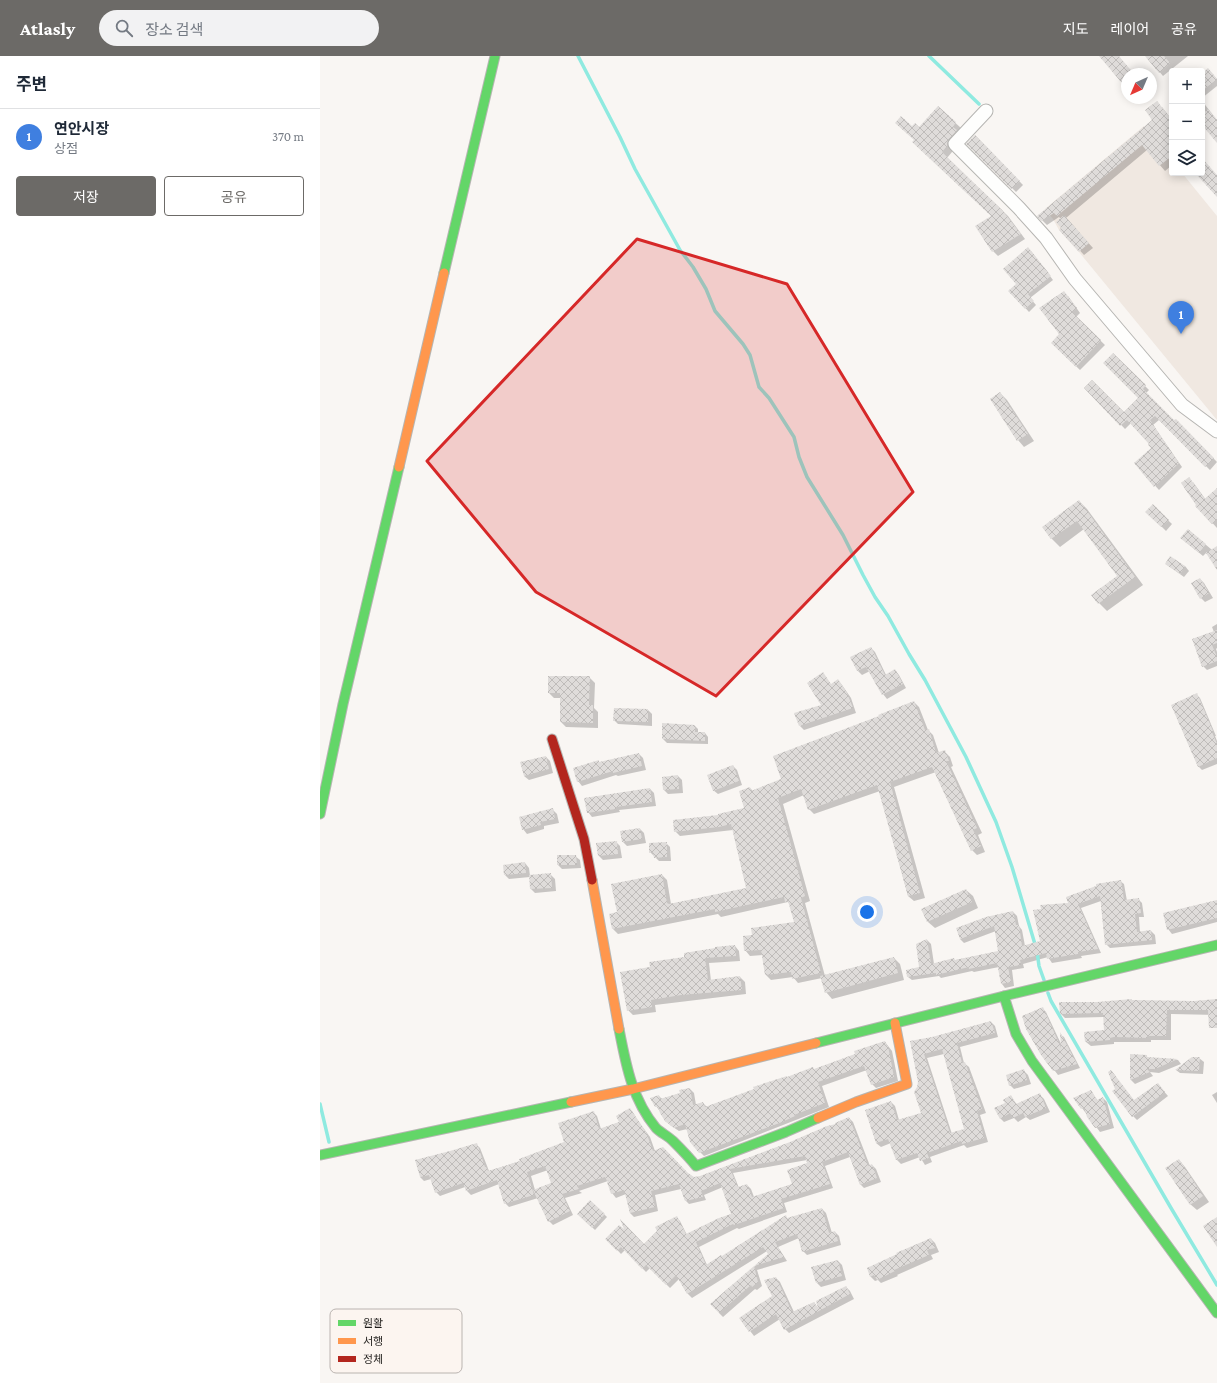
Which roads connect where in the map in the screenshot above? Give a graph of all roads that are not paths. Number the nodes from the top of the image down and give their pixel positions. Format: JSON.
{"nodes":[{"id":1,"x":495,"y":56,"type":"edge"},
{"id":2,"x":986,"y":111,"type":"dead end"},
{"id":3,"x":1217,"y":431,"type":"edge"},
{"id":4,"x":552,"y":739,"type":"dead end"},
{"id":5,"x":320,"y":814,"type":"edge"},
{"id":6,"x":1217,"y":945,"type":"edge"},
{"id":7,"x":1004,"y":996,"type":"junction"},
{"id":8,"x":895,"y":1023,"type":"junction"},
{"id":9,"x":633,"y":1089,"type":"junction"},
{"id":10,"x":320,"y":1155,"type":"edge"},
{"id":11,"x":1217,"y":1313,"type":"edge"}],
"edges":[{"from":1,"to":5,"type":"main road"},
{"from":2,"to":3,"type":"street"},
{"from":4,"to":9,"type":"main road"},
{"from":6,"to":7,"type":"main road"},
{"from":7,"to":8,"type":"main road"},
{"from":7,"to":11,"type":"main road"},
{"from":8,"to":9,"type":"main road"},
{"from":8,"to":9,"type":"main road"},
{"from":9,"to":10,"type":"main road"}]}
